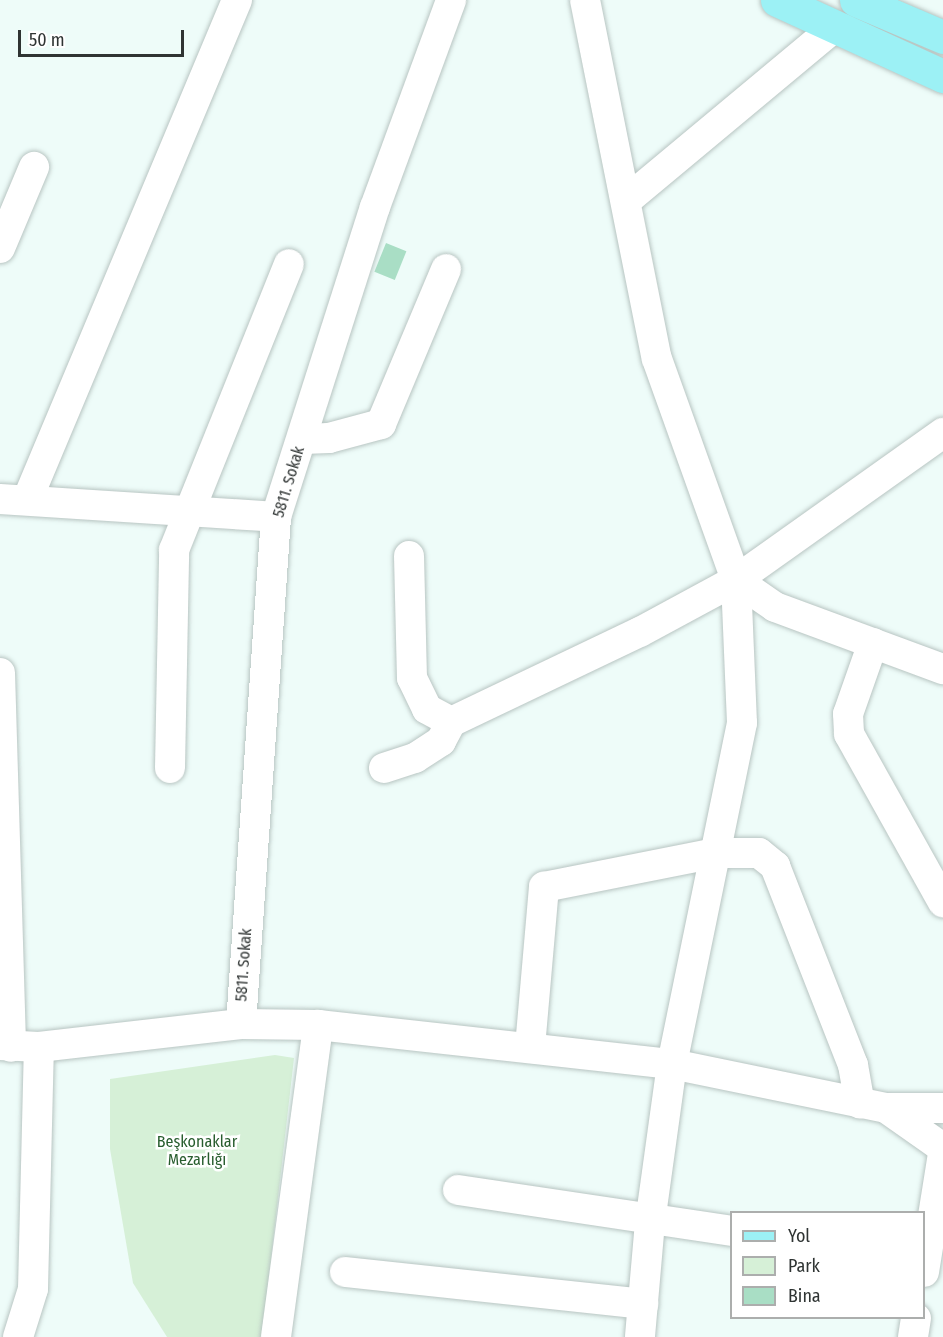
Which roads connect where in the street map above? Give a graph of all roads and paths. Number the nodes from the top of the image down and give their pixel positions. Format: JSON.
{"nodes":[{"id":1,"x":237,"y":0,"type":"edge"},
{"id":2,"x":451,"y":0,"type":"edge"},
{"id":3,"x":585,"y":0,"type":"edge"},
{"id":4,"x":777,"y":0,"type":"edge"},
{"id":5,"x":856,"y":0,"type":"edge"},
{"id":6,"x":835,"y":27,"type":"junction"},
{"id":7,"x":943,"y":37,"type":"edge"},
{"id":8,"x":943,"y":76,"type":"edge"},
{"id":9,"x":34,"y":167,"type":"dead end"},
{"id":10,"x":627,"y":200,"type":"junction"},
{"id":11,"x":0,"y":248,"type":"edge"},
{"id":12,"x":289,"y":264,"type":"dead end"},
{"id":13,"x":446,"y":269,"type":"dead end"},
{"id":14,"x":943,"y":434,"type":"edge"},
{"id":15,"x":303,"y":439,"type":"junction"},
{"id":16,"x":14,"y":499,"type":"edge"},
{"id":17,"x":186,"y":513,"type":"junction"},
{"id":18,"x":276,"y":517,"type":"junction"},
{"id":19,"x":410,"y":556,"type":"dead end"},
{"id":20,"x":736,"y":580,"type":"junction"},
{"id":21,"x":873,"y":643,"type":"junction"},
{"id":22,"x":942,"y":668,"type":"edge"},
{"id":23,"x":0,"y":673,"type":"edge"},
{"id":24,"x":451,"y":722,"type":"junction"},
{"id":25,"x":171,"y":768,"type":"dead end"},
{"id":26,"x":384,"y":768,"type":"dead end"},
{"id":27,"x":716,"y":853,"type":"junction"},
{"id":28,"x":943,"y":902,"type":"edge"},
{"id":29,"x":241,"y":1024,"type":"junction"},
{"id":30,"x":318,"y":1025,"type":"junction"},
{"id":31,"x":17,"y":1046,"type":"edge"},
{"id":32,"x":530,"y":1047,"type":"junction"},
{"id":33,"x":672,"y":1064,"type":"junction"},
{"id":34,"x":873,"y":1106,"type":"junction"},
{"id":35,"x":943,"y":1108,"type":"edge"},
{"id":36,"x":943,"y":1148,"type":"edge"},
{"id":37,"x":943,"y":1154,"type":"edge"},
{"id":38,"x":458,"y":1190,"type":"dead end"},
{"id":39,"x":650,"y":1222,"type":"junction"},
{"id":40,"x":730,"y":1231,"type":"edge"},
{"id":41,"x":925,"y":1266,"type":"edge"},
{"id":42,"x":345,"y":1272,"type":"dead end"},
{"id":43,"x":643,"y":1304,"type":"junction"},
{"id":44,"x":916,"y":1319,"type":"edge"},
{"id":45,"x":18,"y":1337,"type":"edge"},
{"id":46,"x":276,"y":1337,"type":"edge"},
{"id":47,"x":640,"y":1337,"type":"edge"},
{"id":48,"x":913,"y":1337,"type":"edge"}],
"edges":[{"from":1,"to":16,"type":"street"},
{"from":2,"to":15,"type":"street","name":"5811. Sokak"},
{"from":3,"to":10,"type":"street"},
{"from":4,"to":6,"type":"main road"},
{"from":5,"to":7,"type":"main road"},
{"from":6,"to":8,"type":"main road"},
{"from":6,"to":10,"type":"street"},
{"from":9,"to":11,"type":"street"},
{"from":10,"to":20,"type":"street"},
{"from":12,"to":17,"type":"street"},
{"from":13,"to":15,"type":"street"},
{"from":14,"to":20,"type":"street"},
{"from":15,"to":18,"type":"street","name":"5811. Sokak"},
{"from":16,"to":17,"type":"street"},
{"from":17,"to":18,"type":"street"},
{"from":17,"to":25,"type":"street"},
{"from":18,"to":29,"type":"street","name":"5811. Sokak"},
{"from":19,"to":24,"type":"street"},
{"from":20,"to":21,"type":"street"},
{"from":20,"to":24,"type":"street"},
{"from":20,"to":27,"type":"street"},
{"from":21,"to":22,"type":"street"},
{"from":21,"to":28,"type":"street"},
{"from":23,"to":31,"type":"street"},
{"from":24,"to":26,"type":"street"},
{"from":27,"to":32,"type":"street"},
{"from":27,"to":33,"type":"street"},
{"from":27,"to":34,"type":"street"},
{"from":29,"to":30,"type":"street"},
{"from":29,"to":31,"type":"street"},
{"from":30,"to":32,"type":"street"},
{"from":30,"to":46,"type":"street"},
{"from":31,"to":45,"type":"street"},
{"from":32,"to":33,"type":"street"},
{"from":33,"to":34,"type":"street"},
{"from":33,"to":39,"type":"street"},
{"from":34,"to":35,"type":"street"},
{"from":34,"to":36,"type":"street"},
{"from":37,"to":41,"type":"street"},
{"from":38,"to":39,"type":"street"},
{"from":39,"to":40,"type":"street"},
{"from":39,"to":43,"type":"street"},
{"from":42,"to":43,"type":"street"},
{"from":43,"to":47,"type":"street"},
{"from":44,"to":48,"type":"street"}]}
